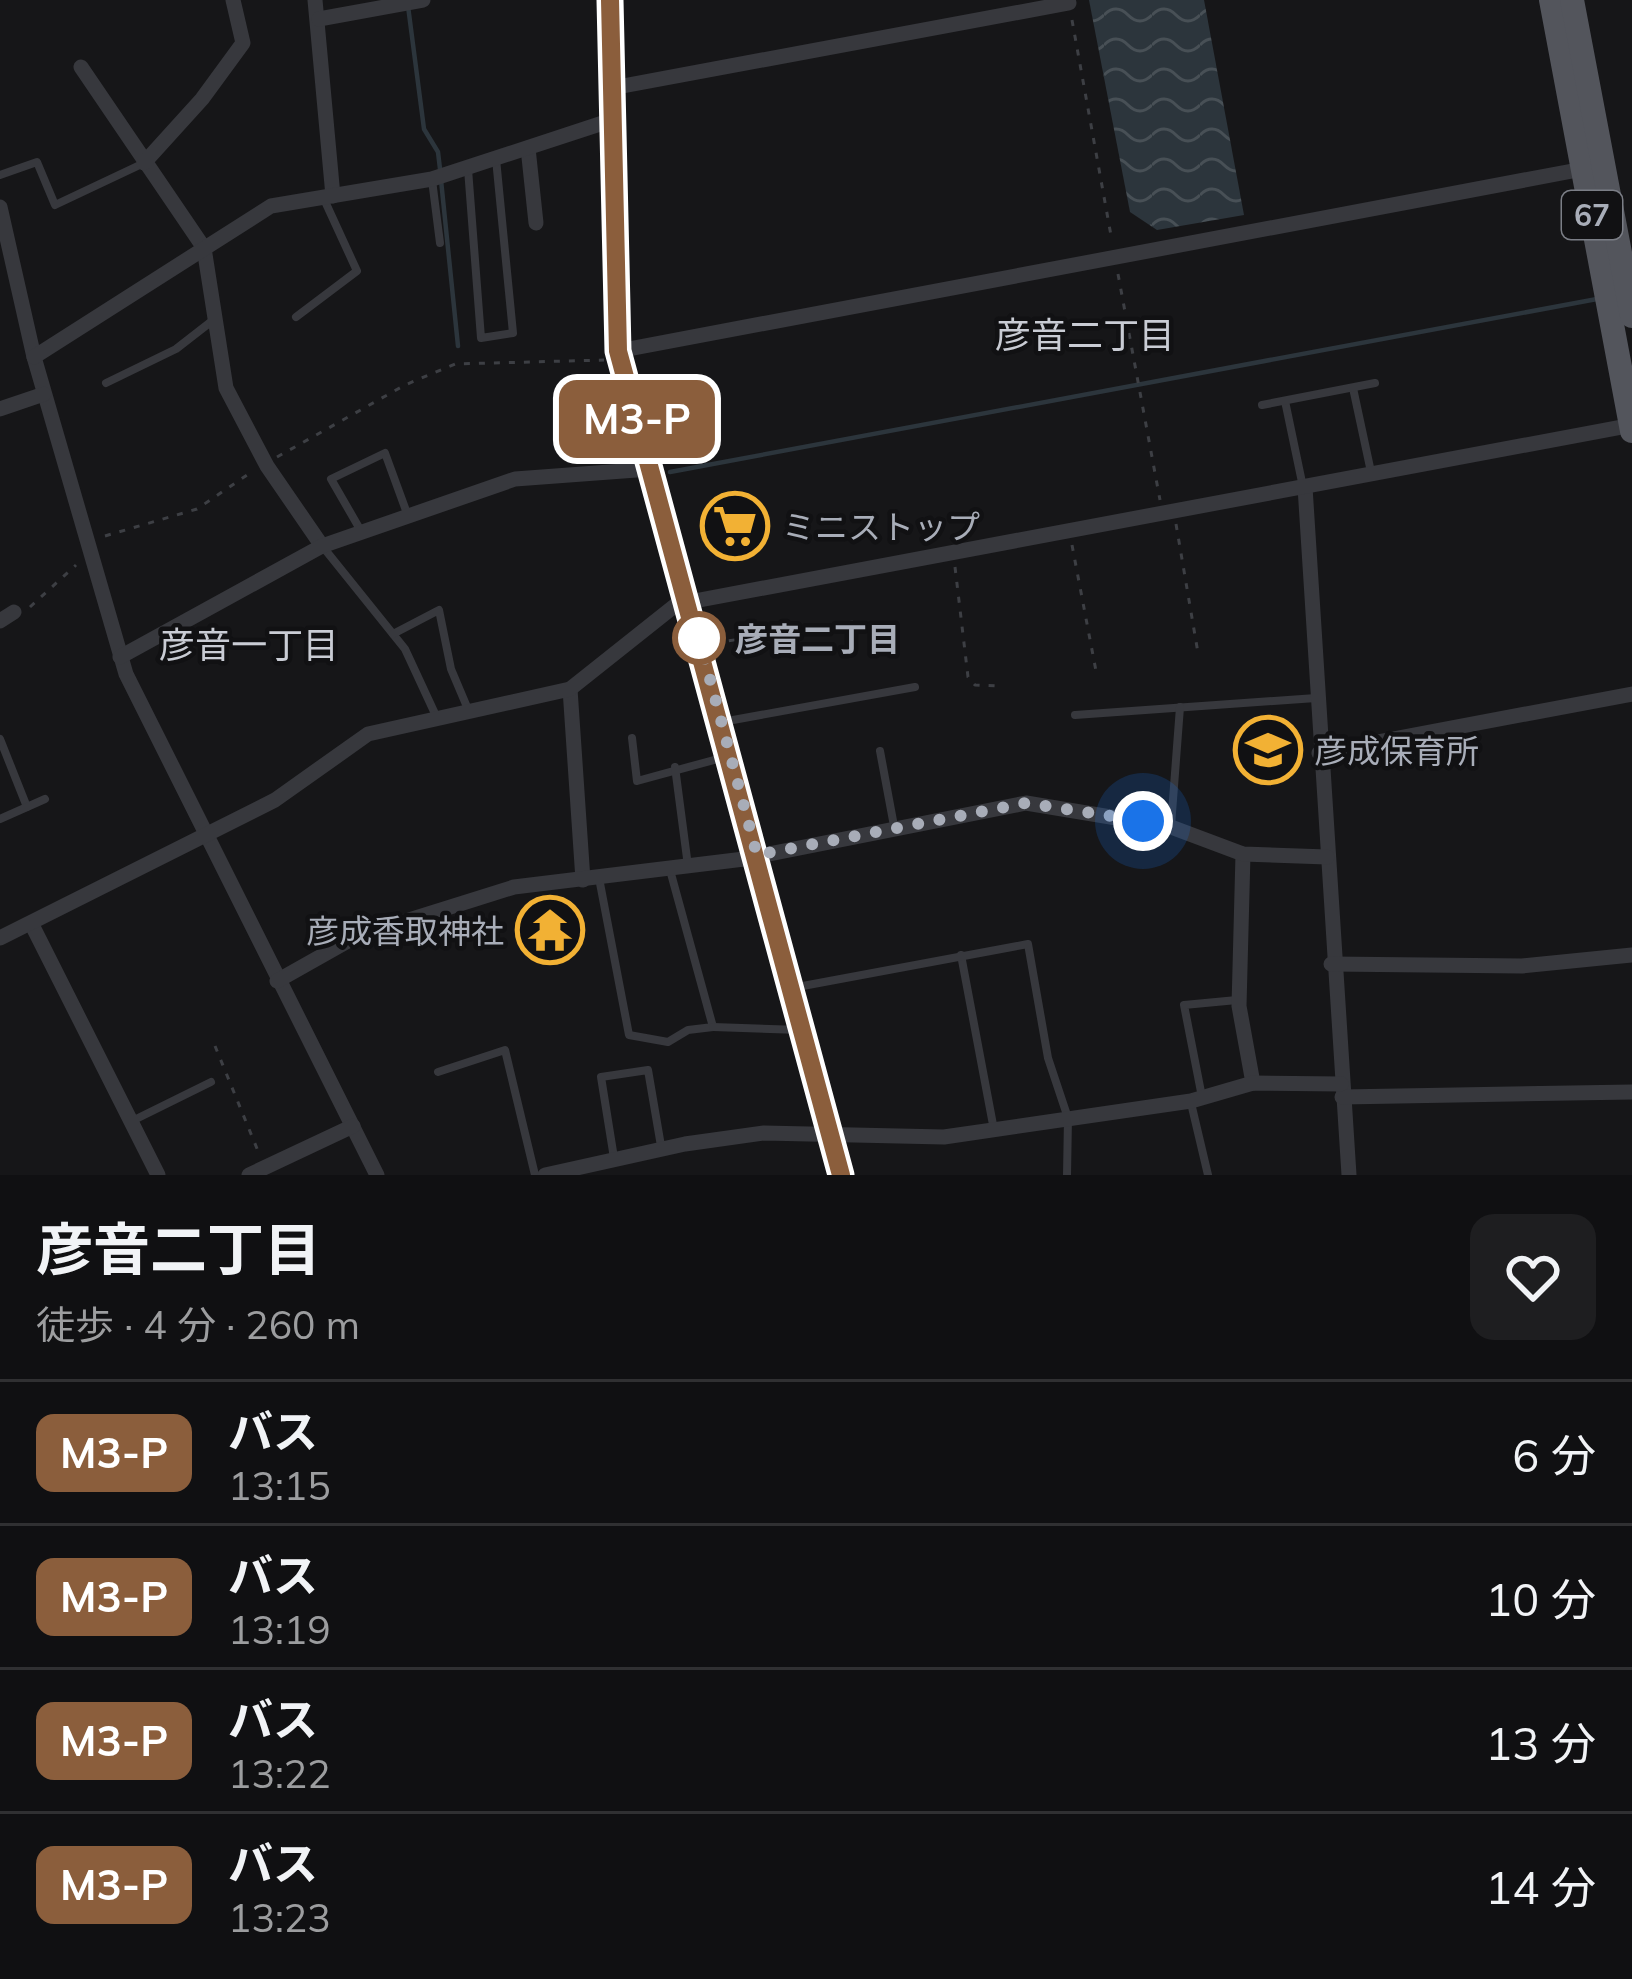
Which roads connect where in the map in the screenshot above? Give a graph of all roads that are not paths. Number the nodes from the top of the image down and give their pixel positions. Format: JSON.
{"nodes":[{"id":1,"x":232,"y":0,"type":"edge"},
{"id":2,"x":315,"y":0,"type":"edge"},
{"id":3,"x":423,"y":0,"type":"edge"},
{"id":4,"x":608,"y":0,"type":"edge"},
{"id":5,"x":1551,"y":0,"type":"edge"},
{"id":6,"x":1572,"y":0,"type":"edge"},
{"id":7,"x":1069,"y":3,"type":"dead end"},
{"id":8,"x":319,"y":19,"type":"junction"},
{"id":9,"x":81,"y":67,"type":"dead end"},
{"id":10,"x":611,"y":88,"type":"junction"},
{"id":11,"x":612,"y":120,"type":"junction"},
{"id":12,"x":528,"y":148,"type":"junction"},
{"id":13,"x":496,"y":158,"type":"junction"},
{"id":14,"x":144,"y":163,"type":"junction"},
{"id":15,"x":468,"y":168,"type":"junction"},
{"id":16,"x":1583,"y":169,"type":"junction"},
{"id":17,"x":0,"y":175,"type":"edge"},
{"id":18,"x":432,"y":179,"type":"junction"},
{"id":19,"x":328,"y":196,"type":"junction"},
{"id":20,"x":0,"y":207,"type":"edge"},
{"id":21,"x":536,"y":223,"type":"dead end"},
{"id":22,"x":440,"y":243,"type":"dead end"},
{"id":23,"x":204,"y":248,"type":"junction"},
{"id":24,"x":5,"y":251,"type":"edge"},
{"id":25,"x":1632,"y":316,"type":"edge"},
{"id":26,"x":296,"y":317,"type":"dead end"},
{"id":27,"x":212,"y":321,"type":"junction"},
{"id":28,"x":613,"y":356,"type":"junction"},
{"id":29,"x":34,"y":357,"type":"junction"},
{"id":30,"x":106,"y":383,"type":"dead end"},
{"id":31,"x":1375,"y":383,"type":"dead end"},
{"id":32,"x":1353,"y":388,"type":"junction"},
{"id":33,"x":44,"y":394,"type":"junction"},
{"id":34,"x":1286,"y":400,"type":"junction"},
{"id":35,"x":1262,"y":405,"type":"dead end"},
{"id":36,"x":0,"y":409,"type":"edge"},
{"id":37,"x":1632,"y":427,"type":"edge"},
{"id":38,"x":650,"y":469,"type":"junction"},
{"id":39,"x":1371,"y":474,"type":"junction"},
{"id":40,"x":1304,"y":487,"type":"junction"},
{"id":41,"x":408,"y":516,"type":"junction"},
{"id":42,"x":362,"y":532,"type":"junction"},
{"id":43,"x":322,"y":546,"type":"junction"},
{"id":44,"x":688,"y":599,"type":"junction"},
{"id":45,"x":393,"y":634,"type":"junction"},
{"id":46,"x":120,"y":657,"type":"junction"},
{"id":47,"x":914,"y":687,"type":"dead end"},
{"id":48,"x":570,"y":689,"type":"junction"},
{"id":49,"x":1632,"y":694,"type":"edge"},
{"id":50,"x":1318,"y":698,"type":"junction"},
{"id":51,"x":1180,"y":707,"type":"junction"},
{"id":52,"x":470,"y":714,"type":"junction"},
{"id":53,"x":1075,"y":715,"type":"dead end"},
{"id":54,"x":437,"y":720,"type":"junction"},
{"id":55,"x":722,"y":722,"type":"junction"},
{"id":56,"x":632,"y":738,"type":"dead end"},
{"id":57,"x":0,"y":739,"type":"edge"},
{"id":58,"x":880,"y":751,"type":"dead end"},
{"id":59,"x":1319,"y":753,"type":"junction"},
{"id":60,"x":731,"y":756,"type":"junction"},
{"id":61,"x":675,"y":767,"type":"junction"},
{"id":62,"x":45,"y":799,"type":"dead end"},
{"id":63,"x":27,"y":807,"type":"junction"},
{"id":64,"x":0,"y":819,"type":"edge"},
{"id":65,"x":1171,"y":827,"type":"junction"},
{"id":66,"x":895,"y":828,"type":"junction"},
{"id":67,"x":210,"y":836,"type":"junction"},
{"id":68,"x":1244,"y":854,"type":"junction"},
{"id":69,"x":757,"y":855,"type":"junction"},
{"id":70,"x":1327,"y":857,"type":"junction"},
{"id":71,"x":688,"y":866,"type":"junction"},
{"id":72,"x":670,"y":868,"type":"junction"},
{"id":73,"x":591,"y":879,"type":"junction"},
{"id":74,"x":31,"y":923,"type":"junction"},
{"id":75,"x":0,"y":938,"type":"edge"},
{"id":76,"x":1632,"y":955,"type":"edge"},
{"id":77,"x":961,"y":956,"type":"junction"},
{"id":78,"x":1331,"y":964,"type":"junction"},
{"id":79,"x":278,"y":981,"type":"junction"},
{"id":80,"x":792,"y":988,"type":"junction"},
{"id":81,"x":1239,"y":1000,"type":"junction"},
{"id":82,"x":712,"y":1027,"type":"junction"},
{"id":83,"x":803,"y":1030,"type":"junction"},
{"id":84,"x":438,"y":1072,"type":"dead end"},
{"id":85,"x":211,"y":1082,"type":"dead end"},
{"id":86,"x":1253,"y":1083,"type":"junction"},
{"id":87,"x":1341,"y":1090,"type":"junction"},
{"id":88,"x":1632,"y":1092,"type":"edge"},
{"id":89,"x":1197,"y":1100,"type":"junction"},
{"id":90,"x":1068,"y":1118,"type":"junction"},
{"id":91,"x":131,"y":1121,"type":"junction"},
{"id":92,"x":353,"y":1126,"type":"junction"},
{"id":93,"x":994,"y":1131,"type":"junction"},
{"id":94,"x":830,"y":1132,"type":"junction"},
{"id":95,"x":661,"y":1149,"type":"junction"},
{"id":96,"x":614,"y":1159,"type":"junction"},
{"id":97,"x":257,"y":1171,"type":"edge"},
{"id":98,"x":158,"y":1175,"type":"edge"},
{"id":99,"x":377,"y":1175,"type":"edge"},
{"id":100,"x":535,"y":1175,"type":"edge"},
{"id":101,"x":545,"y":1175,"type":"edge"},
{"id":102,"x":841,"y":1175,"type":"edge"},
{"id":103,"x":1066,"y":1175,"type":"edge"},
{"id":104,"x":1208,"y":1175,"type":"edge"},
{"id":105,"x":1348,"y":1175,"type":"edge"}],
"edges":[{"from":1,"to":14,"type":"street"},
{"from":2,"to":8,"type":"street"},
{"from":3,"to":8,"type":"street"},
{"from":4,"to":10,"type":"street"},
{"from":5,"to":16,"type":"main road","number":"67"},
{"from":6,"to":25,"type":"main road","number":"67"},
{"from":7,"to":10,"type":"street"},
{"from":8,"to":19,"type":"street"},
{"from":9,"to":14,"type":"street"},
{"from":10,"to":11,"type":"street"},
{"from":11,"to":12,"type":"street"},
{"from":11,"to":28,"type":"street"},
{"from":12,"to":13,"type":"street"},
{"from":12,"to":21,"type":"street"},
{"from":13,"to":15,"type":"street"},
{"from":13,"to":15,"type":"lane"},
{"from":14,"to":17,"type":"lane"},
{"from":14,"to":23,"type":"street"},
{"from":15,"to":18,"type":"street"},
{"from":16,"to":28,"type":"street"},
{"from":16,"to":37,"type":"main road","number":"67"},
{"from":18,"to":19,"type":"street"},
{"from":18,"to":22,"type":"lane"},
{"from":19,"to":23,"type":"street"},
{"from":19,"to":26,"type":"lane"},
{"from":20,"to":24,"type":"street"},
{"from":23,"to":27,"type":"street"},
{"from":23,"to":29,"type":"street"},
{"from":24,"to":29,"type":"street"},
{"from":27,"to":30,"type":"lane"},
{"from":27,"to":43,"type":"street"},
{"from":28,"to":38,"type":"street"},
{"from":29,"to":33,"type":"street"},
{"from":31,"to":32,"type":"lane"},
{"from":32,"to":34,"type":"lane"},
{"from":32,"to":39,"type":"lane"},
{"from":33,"to":36,"type":"street"},
{"from":33,"to":46,"type":"street"},
{"from":34,"to":35,"type":"lane"},
{"from":34,"to":40,"type":"lane"},
{"from":37,"to":39,"type":"street"},
{"from":38,"to":41,"type":"street"},
{"from":38,"to":44,"type":"street"},
{"from":39,"to":40,"type":"street"},
{"from":40,"to":44,"type":"street"},
{"from":40,"to":50,"type":"street"},
{"from":41,"to":42,"type":"street"},
{"from":41,"to":42,"type":"lane"},
{"from":42,"to":43,"type":"street"},
{"from":43,"to":45,"type":"lane"},
{"from":43,"to":46,"type":"street"},
{"from":44,"to":48,"type":"street"},
{"from":44,"to":55,"type":"street"},
{"from":45,"to":52,"type":"lane"},
{"from":45,"to":54,"type":"lane"},
{"from":46,"to":67,"type":"street"},
{"from":47,"to":55,"type":"lane"},
{"from":48,"to":52,"type":"street"},
{"from":48,"to":73,"type":"street"},
{"from":49,"to":59,"type":"street"},
{"from":50,"to":51,"type":"lane"},
{"from":50,"to":59,"type":"street"},
{"from":51,"to":53,"type":"lane"},
{"from":51,"to":65,"type":"lane"},
{"from":52,"to":54,"type":"street"},
{"from":54,"to":67,"type":"street"},
{"from":55,"to":60,"type":"street"},
{"from":56,"to":61,"type":"lane"},
{"from":57,"to":63,"type":"lane"},
{"from":58,"to":66,"type":"lane"},
{"from":59,"to":70,"type":"street"},
{"from":60,"to":61,"type":"lane"},
{"from":60,"to":69,"type":"street"},
{"from":61,"to":71,"type":"lane"},
{"from":62,"to":63,"type":"lane"},
{"from":63,"to":64,"type":"lane"},
{"from":65,"to":66,"type":"street"},
{"from":65,"to":68,"type":"street"},
{"from":66,"to":69,"type":"street"},
{"from":67,"to":74,"type":"street"},
{"from":67,"to":79,"type":"street"},
{"from":68,"to":70,"type":"street"},
{"from":68,"to":81,"type":"street"},
{"from":69,"to":71,"type":"street"},
{"from":69,"to":80,"type":"street"},
{"from":70,"to":78,"type":"street"},
{"from":71,"to":72,"type":"street"},
{"from":72,"to":73,"type":"street"},
{"from":72,"to":82,"type":"lane"},
{"from":73,"to":79,"type":"street"},
{"from":73,"to":82,"type":"lane"},
{"from":74,"to":75,"type":"street"},
{"from":74,"to":91,"type":"street"},
{"from":76,"to":78,"type":"street"},
{"from":77,"to":80,"type":"lane"},
{"from":77,"to":90,"type":"lane"},
{"from":77,"to":93,"type":"lane"},
{"from":78,"to":87,"type":"street"},
{"from":79,"to":92,"type":"street"},
{"from":80,"to":83,"type":"street"},
{"from":81,"to":86,"type":"street"},
{"from":81,"to":89,"type":"lane"},
{"from":82,"to":83,"type":"lane"},
{"from":83,"to":94,"type":"street"},
{"from":84,"to":100,"type":"lane"},
{"from":85,"to":91,"type":"lane"},
{"from":86,"to":87,"type":"street"},
{"from":86,"to":89,"type":"street"},
{"from":87,"to":88,"type":"street"},
{"from":87,"to":105,"type":"street"},
{"from":89,"to":90,"type":"street"},
{"from":89,"to":104,"type":"lane"},
{"from":90,"to":93,"type":"street"},
{"from":90,"to":103,"type":"lane"},
{"from":91,"to":98,"type":"street"},
{"from":92,"to":97,"type":"street"},
{"from":92,"to":99,"type":"street"},
{"from":93,"to":94,"type":"street"},
{"from":94,"to":95,"type":"street"},
{"from":94,"to":102,"type":"street"},
{"from":95,"to":96,"type":"street"},
{"from":95,"to":96,"type":"lane"},
{"from":96,"to":101,"type":"street"}]}
